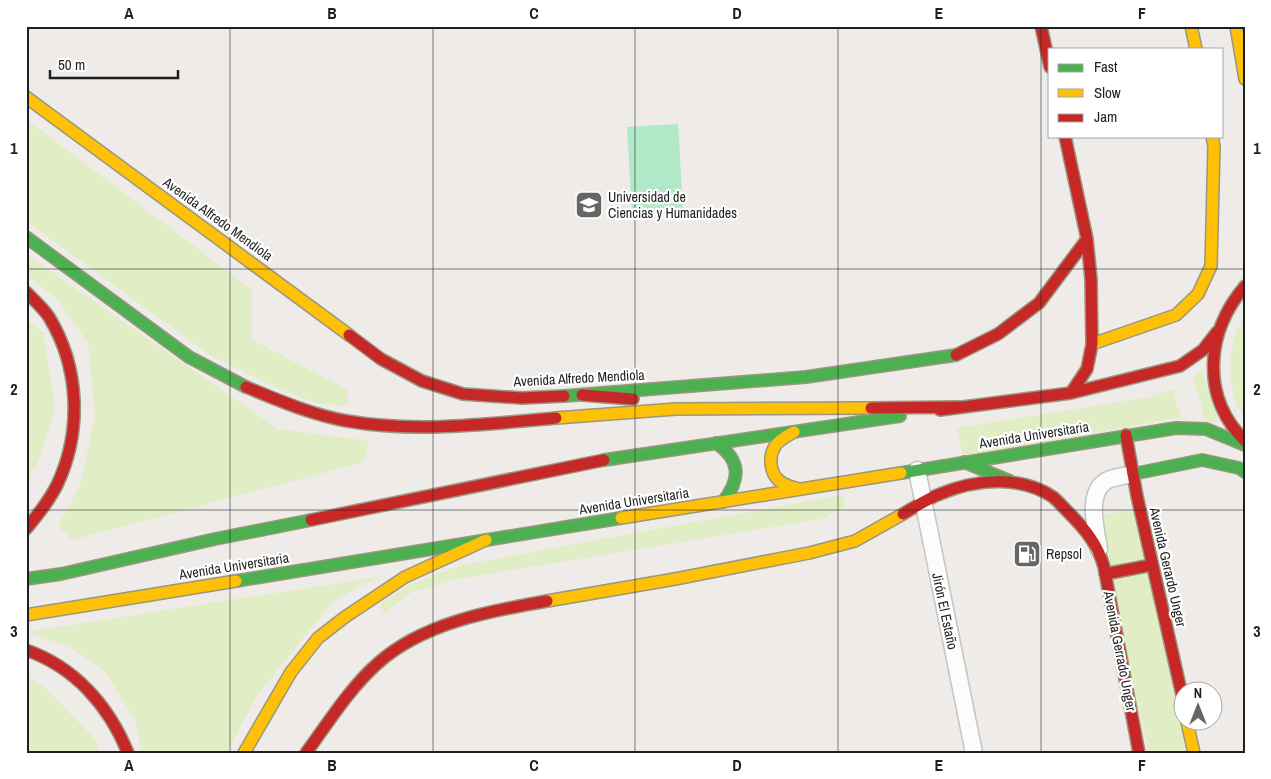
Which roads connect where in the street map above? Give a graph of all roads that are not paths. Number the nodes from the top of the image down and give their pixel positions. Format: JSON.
{"nodes":[{"id":1,"x":1041,"y":26,"type":"edge"},
{"id":2,"x":1192,"y":26,"type":"edge"},
{"id":3,"x":1236,"y":26,"type":"edge"},
{"id":4,"x":1196,"y":48,"type":"edge"},
{"id":5,"x":1048,"y":58,"type":"edge"},
{"id":6,"x":1245,"y":79,"type":"edge"},
{"id":7,"x":26,"y":97,"type":"edge"},
{"id":8,"x":1065,"y":138,"type":"edge"},
{"id":9,"x":1212,"y":138,"type":"edge"},
{"id":10,"x":26,"y":237,"type":"edge"},
{"id":11,"x":1087,"y":239,"type":"junction"},
{"id":12,"x":1245,"y":282,"type":"edge"},
{"id":13,"x":1245,"y":286,"type":"edge"},
{"id":14,"x":26,"y":292,"type":"edge"},
{"id":15,"x":1234,"y":297,"type":"junction"},
{"id":16,"x":1216,"y":332,"type":"junction"},
{"id":17,"x":1092,"y":344,"type":"junction"},
{"id":18,"x":1071,"y":393,"type":"junction"},
{"id":19,"x":582,"y":395,"type":"junction"},
{"id":20,"x":960,"y":406,"type":"junction"},
{"id":21,"x":719,"y":409,"type":"junction"},
{"id":22,"x":794,"y":432,"type":"junction"},
{"id":23,"x":1126,"y":436,"type":"junction"},
{"id":24,"x":716,"y":443,"type":"junction"},
{"id":25,"x":1245,"y":443,"type":"edge"},
{"id":26,"x":964,"y":462,"type":"junction"},
{"id":27,"x":917,"y":470,"type":"junction"},
{"id":28,"x":1245,"y":472,"type":"edge"},
{"id":29,"x":1133,"y":474,"type":"junction"},
{"id":30,"x":1010,"y":481,"type":"junction"},
{"id":31,"x":798,"y":489,"type":"junction"},
{"id":32,"x":723,"y":502,"type":"junction"},
{"id":33,"x":923,"y":504,"type":"junction"},
{"id":34,"x":26,"y":529,"type":"edge"},
{"id":35,"x":486,"y":540,"type":"junction"},
{"id":36,"x":1099,"y":550,"type":"junction"},
{"id":37,"x":1152,"y":565,"type":"junction"},
{"id":38,"x":1105,"y":574,"type":"junction"},
{"id":39,"x":26,"y":579,"type":"edge"},
{"id":40,"x":26,"y":615,"type":"edge"},
{"id":41,"x":26,"y":650,"type":"edge"},
{"id":42,"x":1179,"y":682,"type":"edge"},
{"id":43,"x":1190,"y":732,"type":"edge"},
{"id":44,"x":128,"y":753,"type":"edge"},
{"id":45,"x":244,"y":753,"type":"edge"},
{"id":46,"x":306,"y":753,"type":"edge"},
{"id":47,"x":974,"y":753,"type":"edge"},
{"id":48,"x":1139,"y":753,"type":"edge"},
{"id":49,"x":1194,"y":753,"type":"edge"}],
"edges":[{"from":1,"to":5,"type":"main road"},
{"from":2,"to":4,"type":"main road"},
{"from":3,"to":6,"type":"main road"},
{"from":7,"to":19,"type":"main road","name":"Avenida Alfredo Mendiola"},
{"from":8,"to":11,"type":"main road"},
{"from":9,"to":17,"type":"main road"},
{"from":10,"to":21,"type":"main road"},
{"from":11,"to":17,"type":"main road"},
{"from":11,"to":19,"type":"main road","name":"Avenida Alfredo Mendiola"},
{"from":12,"to":15,"type":"main road"},
{"from":13,"to":15,"type":"main road"},
{"from":14,"to":34,"type":"main road"},
{"from":15,"to":16,"type":"main road"},
{"from":16,"to":18,"type":"main road","name":"Avenida Universitaria"},
{"from":16,"to":25,"type":"main road"},
{"from":17,"to":18,"type":"main road"},
{"from":18,"to":20,"type":"main road","name":"Avenida Universitaria"},
{"from":19,"to":21,"type":"main road"},
{"from":20,"to":21,"type":"main road"},
{"from":20,"to":22,"type":"main road","name":"Avenida Universitaria"},
{"from":22,"to":24,"type":"main road","name":"Avenida Universitaria"},
{"from":22,"to":31,"type":"main road"},
{"from":23,"to":25,"type":"main road","name":"Avenida Universitaria"},
{"from":23,"to":26,"type":"main road","name":"Avenida Universitaria"},
{"from":23,"to":29,"type":"main road","name":"Avenida Gerardo Unger"},
{"from":24,"to":32,"type":"main road"},
{"from":24,"to":39,"type":"main road","name":"Avenida Universitaria"},
{"from":26,"to":27,"type":"main road","name":"Avenida Universitaria"},
{"from":26,"to":30,"type":"main road"},
{"from":27,"to":31,"type":"main road","name":"Avenida Universitaria"},
{"from":27,"to":33,"type":"street","name":"Jirón El Estaño"},
{"from":28,"to":29,"type":"main road"},
{"from":29,"to":36,"type":"street","name":"Avenida Gerrado Unger"},
{"from":29,"to":37,"type":"main road","name":"Avenida Gerardo Unger"},
{"from":30,"to":33,"type":"main road"},
{"from":30,"to":36,"type":"main road","name":"Avenida Gerrado Unger"},
{"from":31,"to":32,"type":"main road","name":"Avenida Universitaria"},
{"from":32,"to":35,"type":"main road","name":"Avenida Universitaria"},
{"from":33,"to":46,"type":"main road"},
{"from":33,"to":47,"type":"street","name":"Jirón El Estaño"},
{"from":35,"to":40,"type":"main road","name":"Avenida Universitaria"},
{"from":35,"to":45,"type":"main road"},
{"from":36,"to":38,"type":"main road","name":"Avenida Gerrado Unger"},
{"from":37,"to":38,"type":"main road"},
{"from":37,"to":42,"type":"main road","name":"Avenida Gerardo Unger"},
{"from":38,"to":48,"type":"main road","name":"Avenida Gerrado Unger"},
{"from":41,"to":44,"type":"main road"},
{"from":43,"to":49,"type":"main road"}]}
